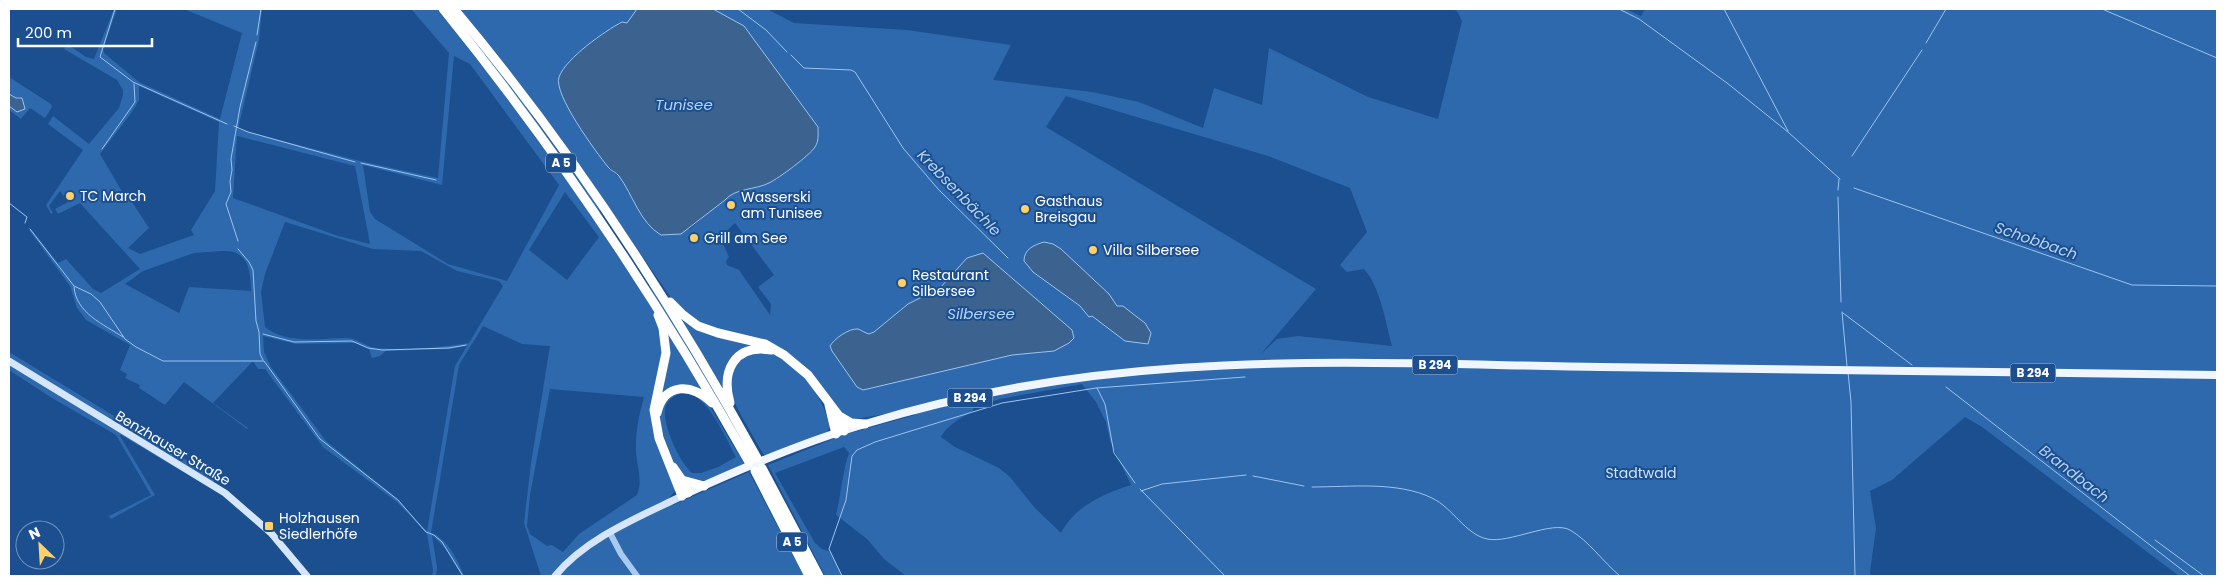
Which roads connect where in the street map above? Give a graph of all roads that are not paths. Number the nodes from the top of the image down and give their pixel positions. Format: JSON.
{"nodes":[{"id":1,"x":443,"y":9,"type":"edge"},
{"id":2,"x":454,"y":9,"type":"edge"},
{"id":3,"x":653,"y":283,"type":"junction"},
{"id":4,"x":652,"y":298,"type":"junction"},
{"id":5,"x":778,"y":352,"type":"junction"},
{"id":6,"x":9,"y":361,"type":"edge"},
{"id":7,"x":2217,"y":375,"type":"edge"},
{"id":8,"x":829,"y":405,"type":"junction"},
{"id":9,"x":839,"y":416,"type":"junction"},
{"id":10,"x":724,"y":417,"type":"junction"},
{"id":11,"x":734,"y":417,"type":"junction"},
{"id":12,"x":656,"y":420,"type":"junction"},
{"id":13,"x":865,"y":424,"type":"junction"},
{"id":14,"x":840,"y":432,"type":"junction"},
{"id":15,"x":670,"y":463,"type":"junction"},
{"id":16,"x":682,"y":480,"type":"junction"},
{"id":17,"x":704,"y":486,"type":"junction"},
{"id":18,"x":685,"y":495,"type":"junction"},
{"id":19,"x":610,"y":533,"type":"junction"},
{"id":20,"x":307,"y":576,"type":"edge"},
{"id":21,"x":555,"y":576,"type":"edge"},
{"id":22,"x":637,"y":576,"type":"edge"},
{"id":23,"x":809,"y":576,"type":"edge"},
{"id":24,"x":819,"y":576,"type":"edge"}],
"edges":[{"from":1,"to":4,"type":"highway","number":"A 5"},
{"from":2,"to":3,"type":"highway","number":"A 5"},
{"from":3,"to":5,"type":"highway","number":"A 5"},
{"from":3,"to":11,"type":"highway","number":"A 5"},
{"from":4,"to":10,"type":"highway","number":"A 5"},
{"from":4,"to":12,"type":"highway"},
{"from":5,"to":8,"type":"highway"},
{"from":5,"to":11,"type":"highway"},
{"from":6,"to":20,"type":"main road","name":"Benzhauser Straße"},
{"from":7,"to":13,"type":"main road","number":"B 294"},
{"from":8,"to":9,"type":"highway"},
{"from":8,"to":14,"type":"highway"},
{"from":9,"to":13,"type":"highway"},
{"from":9,"to":14,"type":"highway"},
{"from":10,"to":11,"type":"highway","number":"A 5"},
{"from":10,"to":12,"type":"highway","number":"A 5"},
{"from":12,"to":15,"type":"highway"},
{"from":13,"to":14,"type":"main road","number":"B 294"},
{"from":14,"to":17,"type":"main road","number":"B 294"},
{"from":15,"to":16,"type":"highway"},
{"from":15,"to":18,"type":"highway"},
{"from":16,"to":17,"type":"highway"},
{"from":16,"to":18,"type":"highway"},
{"from":17,"to":18,"type":"main road","number":"B 294"},
{"from":18,"to":19,"type":"main road"},
{"from":19,"to":21,"type":"main road"},
{"from":19,"to":22,"type":"street"},
{"from":23,"to":24,"type":"highway","number":"A 5"}]}
